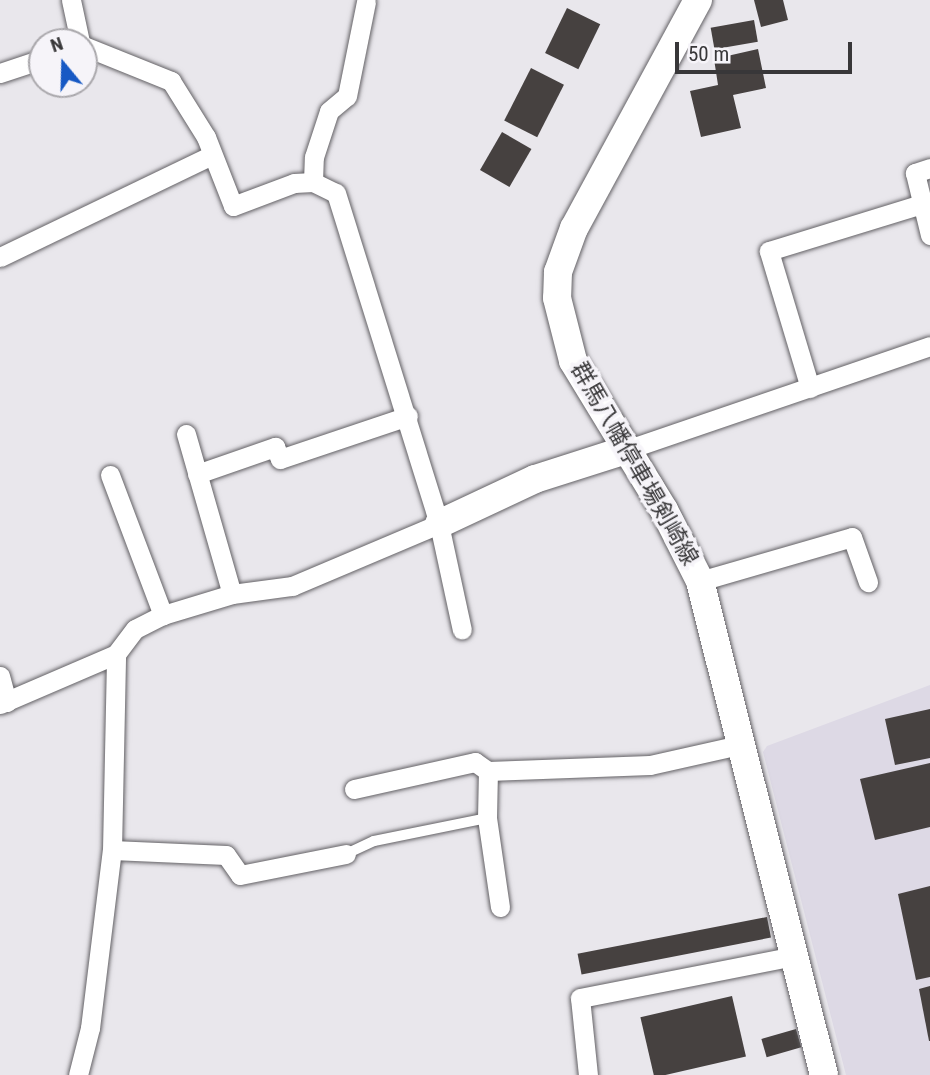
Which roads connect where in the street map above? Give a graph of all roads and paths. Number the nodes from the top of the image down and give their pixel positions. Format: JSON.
{"nodes":[{"id":1,"x":71,"y":0,"type":"edge"},
{"id":2,"x":698,"y":0,"type":"edge"},
{"id":3,"x":366,"y":2,"type":"dead end"},
{"id":4,"x":77,"y":28,"type":"edge"},
{"id":5,"x":98,"y":52,"type":"edge"},
{"id":6,"x":28,"y":64,"type":"edge"},
{"id":7,"x":0,"y":73,"type":"edge"},
{"id":8,"x":212,"y":155,"type":"junction"},
{"id":9,"x":930,"y":168,"type":"edge"},
{"id":10,"x":313,"y":182,"type":"junction"},
{"id":11,"x":922,"y":204,"type":"junction"},
{"id":12,"x":930,"y":235,"type":"edge"},
{"id":13,"x":0,"y":257,"type":"edge"},
{"id":14,"x":930,"y":346,"type":"edge"},
{"id":15,"x":810,"y":388,"type":"junction"},
{"id":16,"x":408,"y":416,"type":"junction"},
{"id":17,"x":186,"y":434,"type":"dead end"},
{"id":18,"x":629,"y":449,"type":"junction"},
{"id":19,"x":197,"y":474,"type":"junction"},
{"id":20,"x":110,"y":475,"type":"dead end"},
{"id":21,"x":439,"y":524,"type":"junction"},
{"id":22,"x":700,"y":581,"type":"junction"},
{"id":23,"x":868,"y":582,"type":"dead end"},
{"id":24,"x":232,"y":594,"type":"junction"},
{"id":25,"x":163,"y":615,"type":"junction"},
{"id":26,"x":462,"y":630,"type":"dead end"},
{"id":27,"x":116,"y":654,"type":"junction"},
{"id":28,"x":0,"y":676,"type":"edge"},
{"id":29,"x":4,"y":703,"type":"edge"},
{"id":30,"x":744,"y":744,"type":"junction"},
{"id":31,"x":488,"y":771,"type":"junction"},
{"id":32,"x":354,"y":789,"type":"dead end"},
{"id":33,"x":487,"y":818,"type":"junction"},
{"id":34,"x":113,"y":850,"type":"junction"},
{"id":35,"x":346,"y":855,"type":"joint"},
{"id":36,"x":500,"y":907,"type":"dead end"},
{"id":37,"x":794,"y":956,"type":"junction"},
{"id":38,"x":78,"y":1075,"type":"edge"},
{"id":39,"x":588,"y":1075,"type":"edge"},
{"id":40,"x":824,"y":1075,"type":"edge"}],
"edges":[{"from":1,"to":4,"type":"street"},
{"from":2,"to":18,"type":"main road","name":"群馬八幡停車場剣崎線"},
{"from":3,"to":10,"type":"street"},
{"from":5,"to":8,"type":"street"},
{"from":6,"to":7,"type":"street"},
{"from":8,"to":10,"type":"street"},
{"from":8,"to":13,"type":"street"},
{"from":9,"to":11,"type":"street"},
{"from":10,"to":16,"type":"street"},
{"from":11,"to":12,"type":"street"},
{"from":11,"to":15,"type":"street"},
{"from":14,"to":15,"type":"street"},
{"from":15,"to":18,"type":"street"},
{"from":16,"to":19,"type":"street"},
{"from":16,"to":21,"type":"street"},
{"from":17,"to":19,"type":"street"},
{"from":18,"to":21,"type":"main road"},
{"from":18,"to":22,"type":"main road","name":"群馬八幡停車場剣崎線"},
{"from":19,"to":24,"type":"street"},
{"from":20,"to":25,"type":"street"},
{"from":21,"to":24,"type":"street"},
{"from":21,"to":26,"type":"street"},
{"from":22,"to":23,"type":"street"},
{"from":22,"to":30,"type":"main road","name":"群馬八幡停車場剣崎線"},
{"from":24,"to":25,"type":"street"},
{"from":25,"to":27,"type":"street"},
{"from":27,"to":29,"type":"street"},
{"from":27,"to":34,"type":"street"},
{"from":28,"to":29,"type":"street"},
{"from":30,"to":31,"type":"street"},
{"from":30,"to":37,"type":"main road","name":"群馬八幡停車場剣崎線"},
{"from":31,"to":32,"type":"street"},
{"from":31,"to":33,"type":"street"},
{"from":33,"to":35,"type":"lane"},
{"from":33,"to":36,"type":"street"},
{"from":34,"to":35,"type":"street"},
{"from":34,"to":38,"type":"street"},
{"from":37,"to":39,"type":"street"},
{"from":37,"to":40,"type":"main road","name":"群馬八幡停車場剣崎線"}]}
